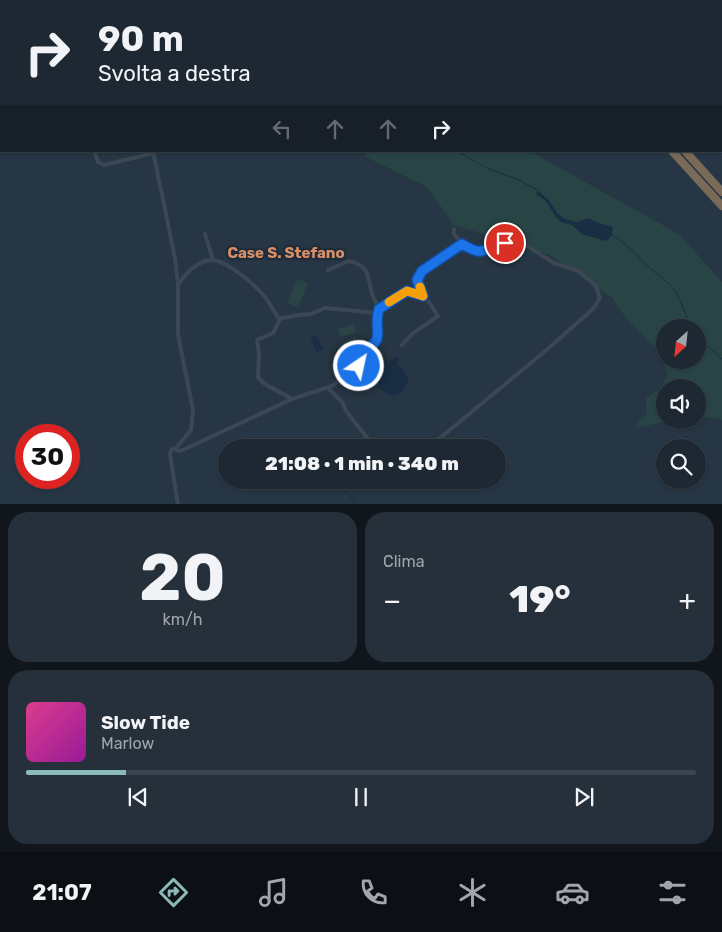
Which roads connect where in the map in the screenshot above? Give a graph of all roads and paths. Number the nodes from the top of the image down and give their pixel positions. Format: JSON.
{"nodes":[{"id":1,"x":94,"y":152,"type":"edge"},
{"id":2,"x":154,"y":152,"type":"edge"},
{"id":3,"x":673,"y":152,"type":"edge"},
{"id":4,"x":686,"y":152,"type":"edge"},
{"id":5,"x":722,"y":192,"type":"edge"},
{"id":6,"x":722,"y":206,"type":"edge"},
{"id":7,"x":454,"y":229,"type":"dead end"},
{"id":8,"x":205,"y":234,"type":"dead end"},
{"id":9,"x":462,"y":244,"type":"junction"},
{"id":10,"x":213,"y":260,"type":"junction"},
{"id":11,"x":328,"y":270,"type":"dead end"},
{"id":12,"x":178,"y":285,"type":"junction"},
{"id":13,"x":423,"y":296,"type":"junction"},
{"id":14,"x":378,"y":311,"type":"junction"},
{"id":15,"x":279,"y":319,"type":"junction"},
{"id":16,"x":402,"y":345,"type":"dead end"},
{"id":17,"x":328,"y":388,"type":"junction"},
{"id":18,"x":292,"y":399,"type":"junction"},
{"id":19,"x":368,"y":439,"type":"edge"},
{"id":20,"x":439,"y":439,"type":"edge"},
{"id":21,"x":175,"y":449,"type":"junction"},
{"id":22,"x":178,"y":504,"type":"edge"}],
"edges":[{"from":1,"to":2,"type":"street"},
{"from":2,"to":12,"type":"street"},
{"from":3,"to":6,"type":"highway"},
{"from":4,"to":5,"type":"highway"},
{"from":7,"to":9,"type":"street"},
{"from":8,"to":10,"type":"street"},
{"from":9,"to":13,"type":"street"},
{"from":9,"to":20,"type":"street"},
{"from":10,"to":12,"type":"street"},
{"from":10,"to":15,"type":"street"},
{"from":11,"to":14,"type":"street"},
{"from":12,"to":21,"type":"street"},
{"from":13,"to":14,"type":"street"},
{"from":13,"to":16,"type":"street"},
{"from":14,"to":15,"type":"street"},
{"from":14,"to":17,"type":"street"},
{"from":15,"to":18,"type":"street"},
{"from":17,"to":18,"type":"street"},
{"from":17,"to":19,"type":"street"},
{"from":18,"to":21,"type":"street"},
{"from":21,"to":22,"type":"street"}]}
